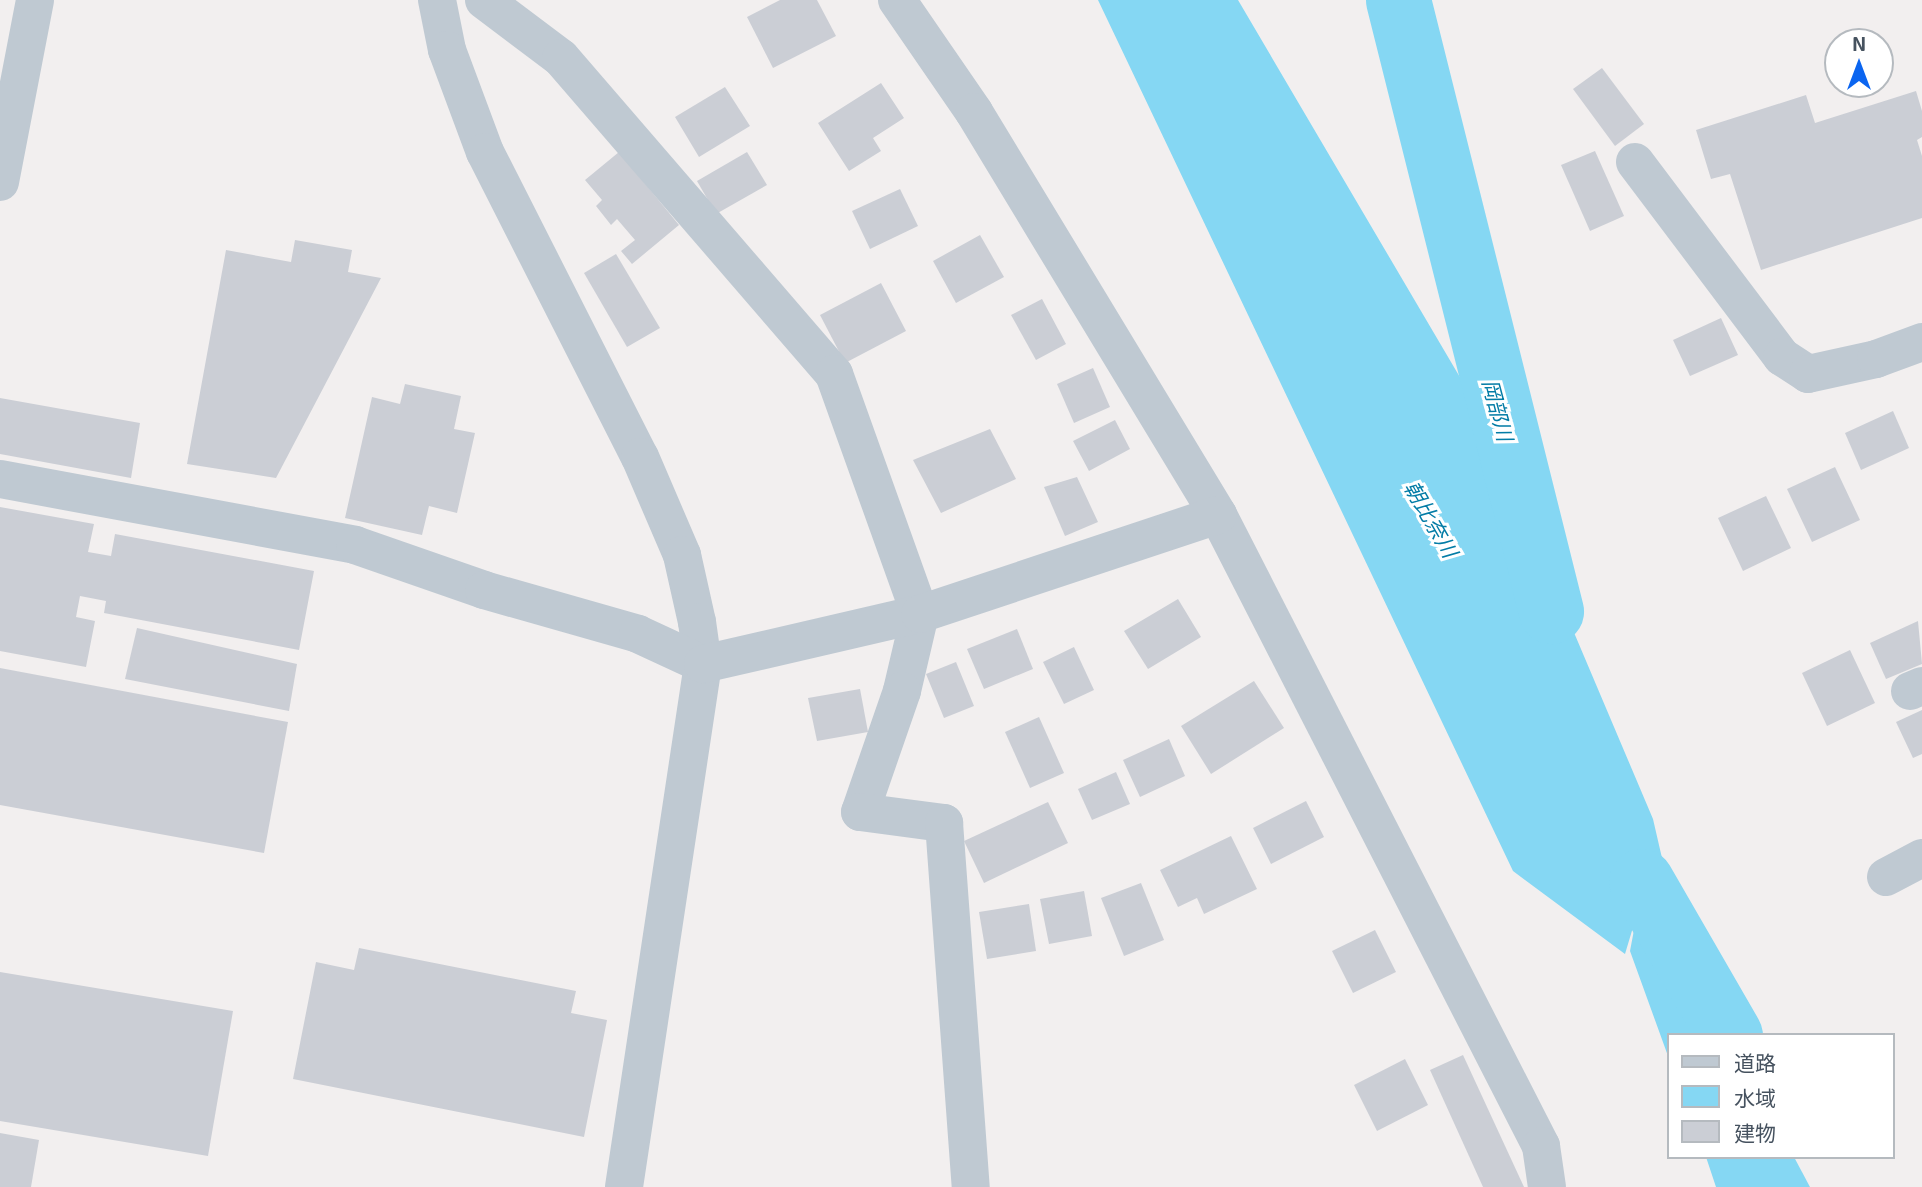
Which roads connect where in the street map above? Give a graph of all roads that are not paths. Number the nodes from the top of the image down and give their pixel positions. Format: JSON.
{"nodes":[{"id":1,"x":34,"y":0,"type":"edge"},
{"id":2,"x":437,"y":0,"type":"edge"},
{"id":3,"x":484,"y":0,"type":"edge"},
{"id":4,"x":897,"y":0,"type":"edge"},
{"id":5,"x":1635,"y":162,"type":"dead end"},
{"id":6,"x":0,"y":182,"type":"edge"},
{"id":7,"x":1922,"y":342,"type":"edge"},
{"id":8,"x":0,"y":479,"type":"edge"},
{"id":9,"x":1218,"y":515,"type":"junction"},
{"id":10,"x":920,"y":614,"type":"junction"},
{"id":11,"x":703,"y":664,"type":"junction"},
{"id":12,"x":1922,"y":858,"type":"edge"},
{"id":13,"x":1886,"y":877,"type":"dead end"},
{"id":14,"x":624,"y":1187,"type":"edge"},
{"id":15,"x":971,"y":1187,"type":"edge"},
{"id":16,"x":1547,"y":1187,"type":"edge"}],
"edges":[{"from":1,"to":6,"type":"street"},
{"from":2,"to":11,"type":"street"},
{"from":3,"to":10,"type":"street"},
{"from":4,"to":9,"type":"street"},
{"from":5,"to":7,"type":"street"},
{"from":8,"to":11,"type":"street"},
{"from":9,"to":10,"type":"street"},
{"from":9,"to":16,"type":"street"},
{"from":10,"to":11,"type":"street"},
{"from":10,"to":15,"type":"street"},
{"from":11,"to":14,"type":"street"},
{"from":12,"to":13,"type":"street"}]}
